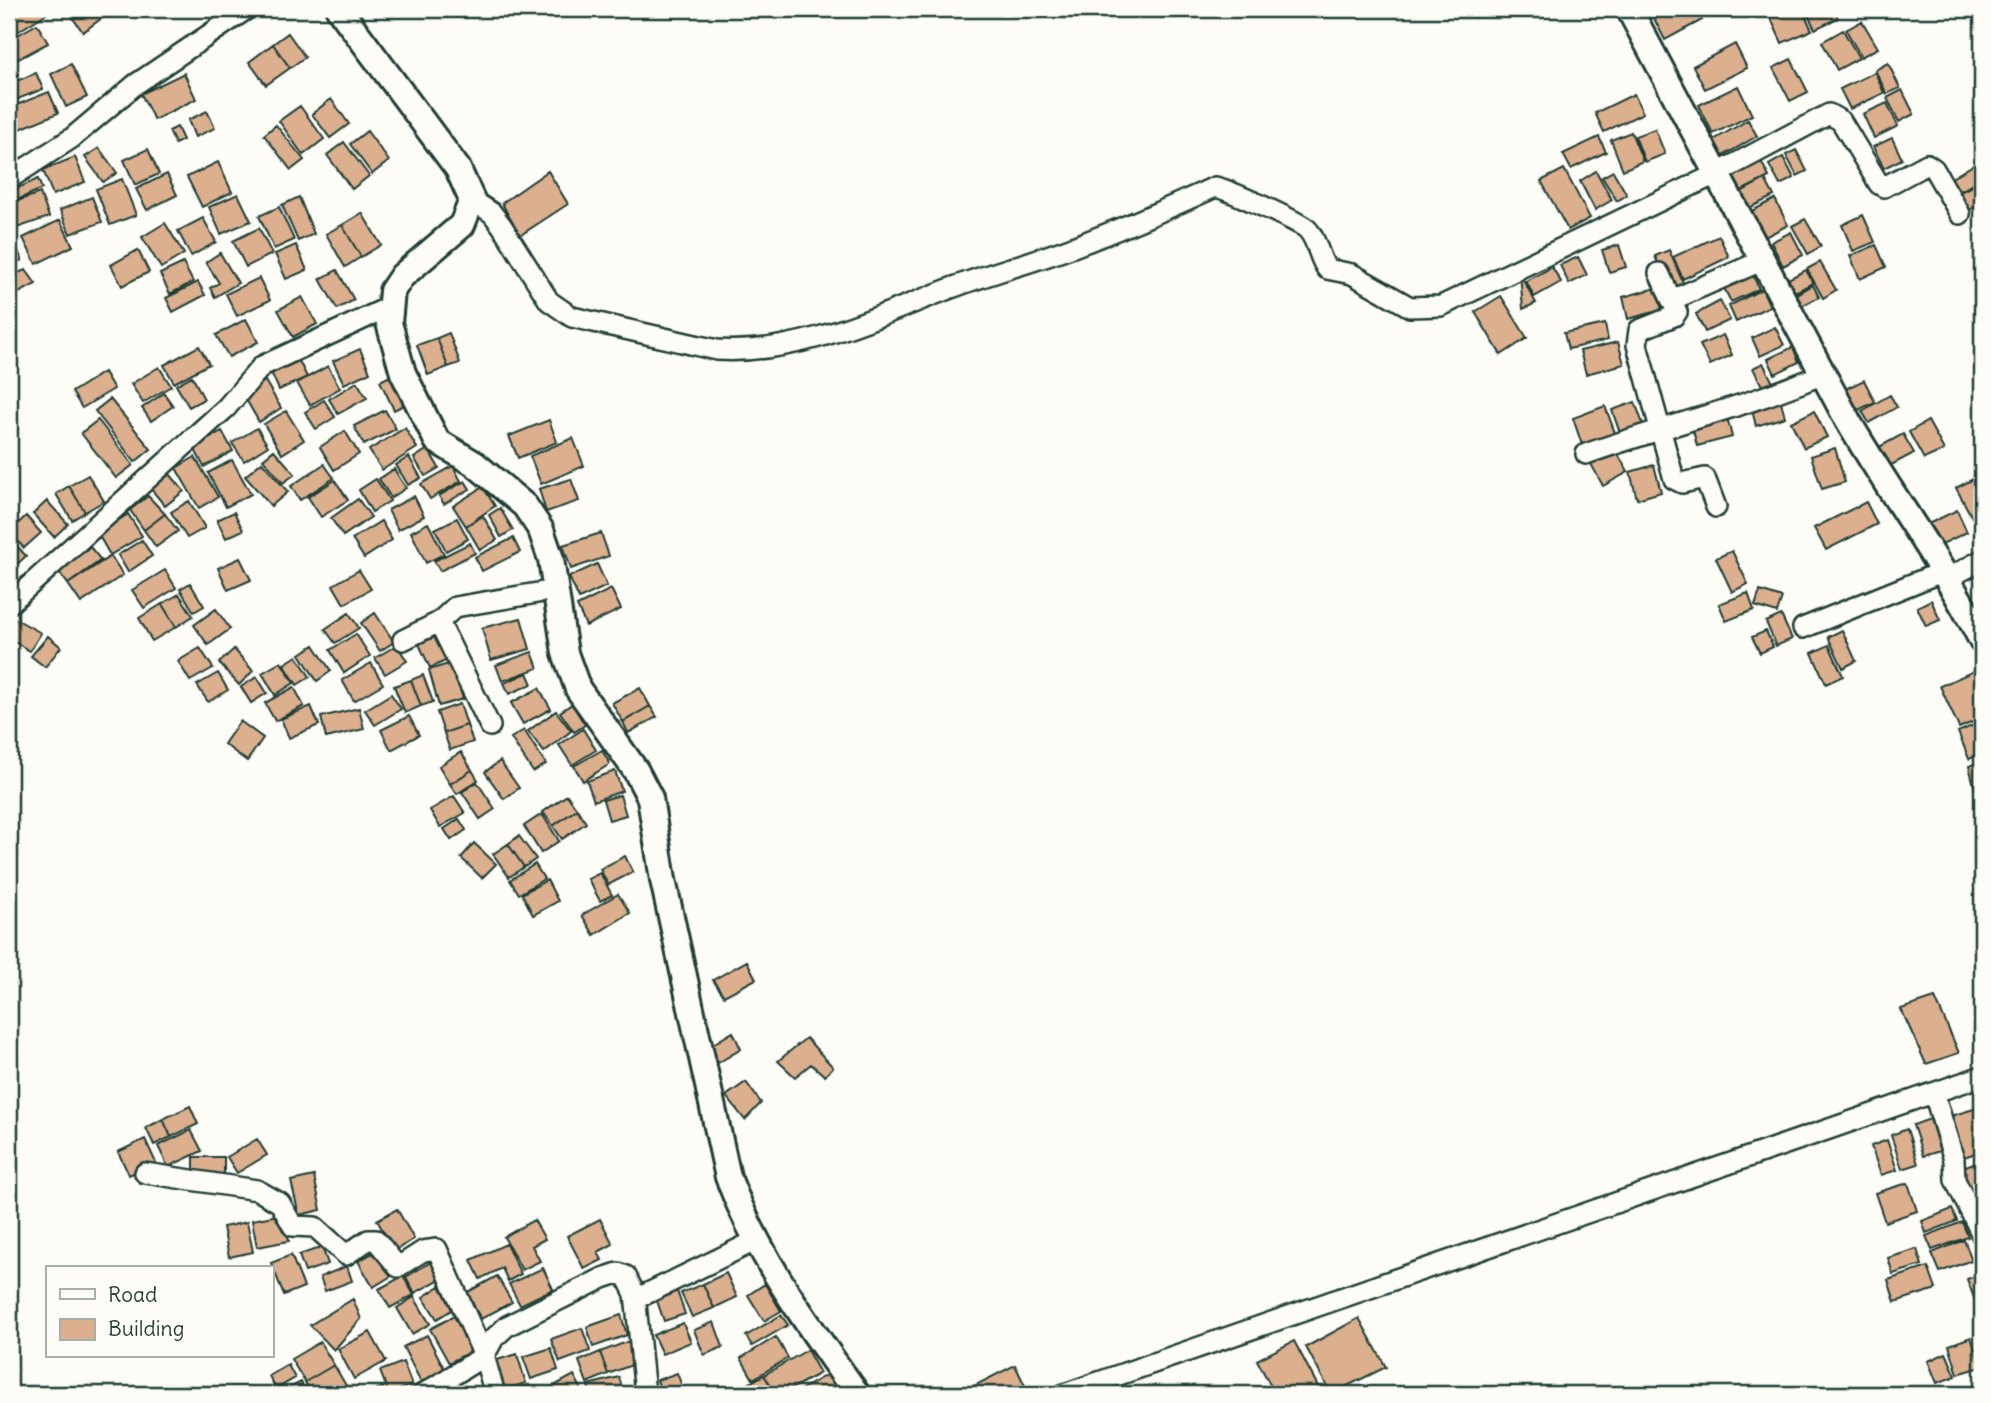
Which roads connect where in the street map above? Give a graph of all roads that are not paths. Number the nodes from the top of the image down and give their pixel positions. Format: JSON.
{"nodes":[{"id":1,"x":247,"y":9,"type":"edge"},
{"id":2,"x":339,"y":9,"type":"edge"},
{"id":3,"x":1629,"y":9,"type":"edge"},
{"id":4,"x":1716,"y":174,"type":"junction"},
{"id":5,"x":9,"y":179,"type":"edge"},
{"id":6,"x":472,"y":200,"type":"junction"},
{"id":7,"x":1960,"y":214,"type":"dead end"},
{"id":8,"x":1761,"y":261,"type":"junction"},
{"id":9,"x":1659,"y":273,"type":"dead end"},
{"id":10,"x":1674,"y":299,"type":"junction"},
{"id":11,"x":389,"y":307,"type":"junction"},
{"id":12,"x":1823,"y":374,"type":"junction"},
{"id":13,"x":1658,"y":428,"type":"junction"},
{"id":14,"x":1586,"y":454,"type":"dead end"},
{"id":15,"x":1716,"y":507,"type":"dead end"},
{"id":16,"x":1982,"y":560,"type":"edge"},
{"id":17,"x":1946,"y":575,"type":"junction"},
{"id":18,"x":555,"y":590,"type":"junction"},
{"id":19,"x":9,"y":604,"type":"edge"},
{"id":20,"x":439,"y":622,"type":"junction"},
{"id":21,"x":1803,"y":628,"type":"dead end"},
{"id":22,"x":403,"y":640,"type":"dead end"},
{"id":23,"x":1982,"y":641,"type":"edge"},
{"id":24,"x":489,"y":726,"type":"dead end"},
{"id":25,"x":1982,"y":1076,"type":"edge"},
{"id":26,"x":1934,"y":1093,"type":"junction"},
{"id":27,"x":145,"y":1173,"type":"dead end"},
{"id":28,"x":1982,"y":1236,"type":"edge"},
{"id":29,"x":755,"y":1241,"type":"junction"},
{"id":30,"x":635,"y":1294,"type":"junction"},
{"id":31,"x":484,"y":1356,"type":"junction"},
{"id":32,"x":423,"y":1394,"type":"edge"},
{"id":33,"x":495,"y":1394,"type":"edge"},
{"id":34,"x":645,"y":1394,"type":"edge"},
{"id":35,"x":857,"y":1394,"type":"edge"},
{"id":36,"x":1064,"y":1394,"type":"edge"}],
"edges":[{"from":1,"to":5,"type":"street"},
{"from":2,"to":6,"type":"street"},
{"from":3,"to":4,"type":"street"},
{"from":4,"to":6,"type":"street"},
{"from":4,"to":7,"type":"street"},
{"from":4,"to":8,"type":"street"},
{"from":6,"to":11,"type":"street"},
{"from":8,"to":10,"type":"street"},
{"from":8,"to":12,"type":"street"},
{"from":9,"to":10,"type":"street"},
{"from":10,"to":13,"type":"street"},
{"from":11,"to":18,"type":"street"},
{"from":11,"to":19,"type":"street"},
{"from":12,"to":13,"type":"street"},
{"from":12,"to":17,"type":"street"},
{"from":13,"to":14,"type":"street"},
{"from":13,"to":15,"type":"street"},
{"from":16,"to":17,"type":"street"},
{"from":17,"to":21,"type":"street"},
{"from":17,"to":23,"type":"street"},
{"from":18,"to":20,"type":"street"},
{"from":18,"to":29,"type":"street"},
{"from":20,"to":22,"type":"street"},
{"from":20,"to":24,"type":"street"},
{"from":25,"to":26,"type":"street"},
{"from":26,"to":28,"type":"street"},
{"from":26,"to":36,"type":"street"},
{"from":27,"to":31,"type":"street"},
{"from":29,"to":30,"type":"street"},
{"from":29,"to":35,"type":"street"},
{"from":30,"to":31,"type":"street"},
{"from":30,"to":34,"type":"street"},
{"from":31,"to":32,"type":"street"},
{"from":31,"to":33,"type":"street"}]}
